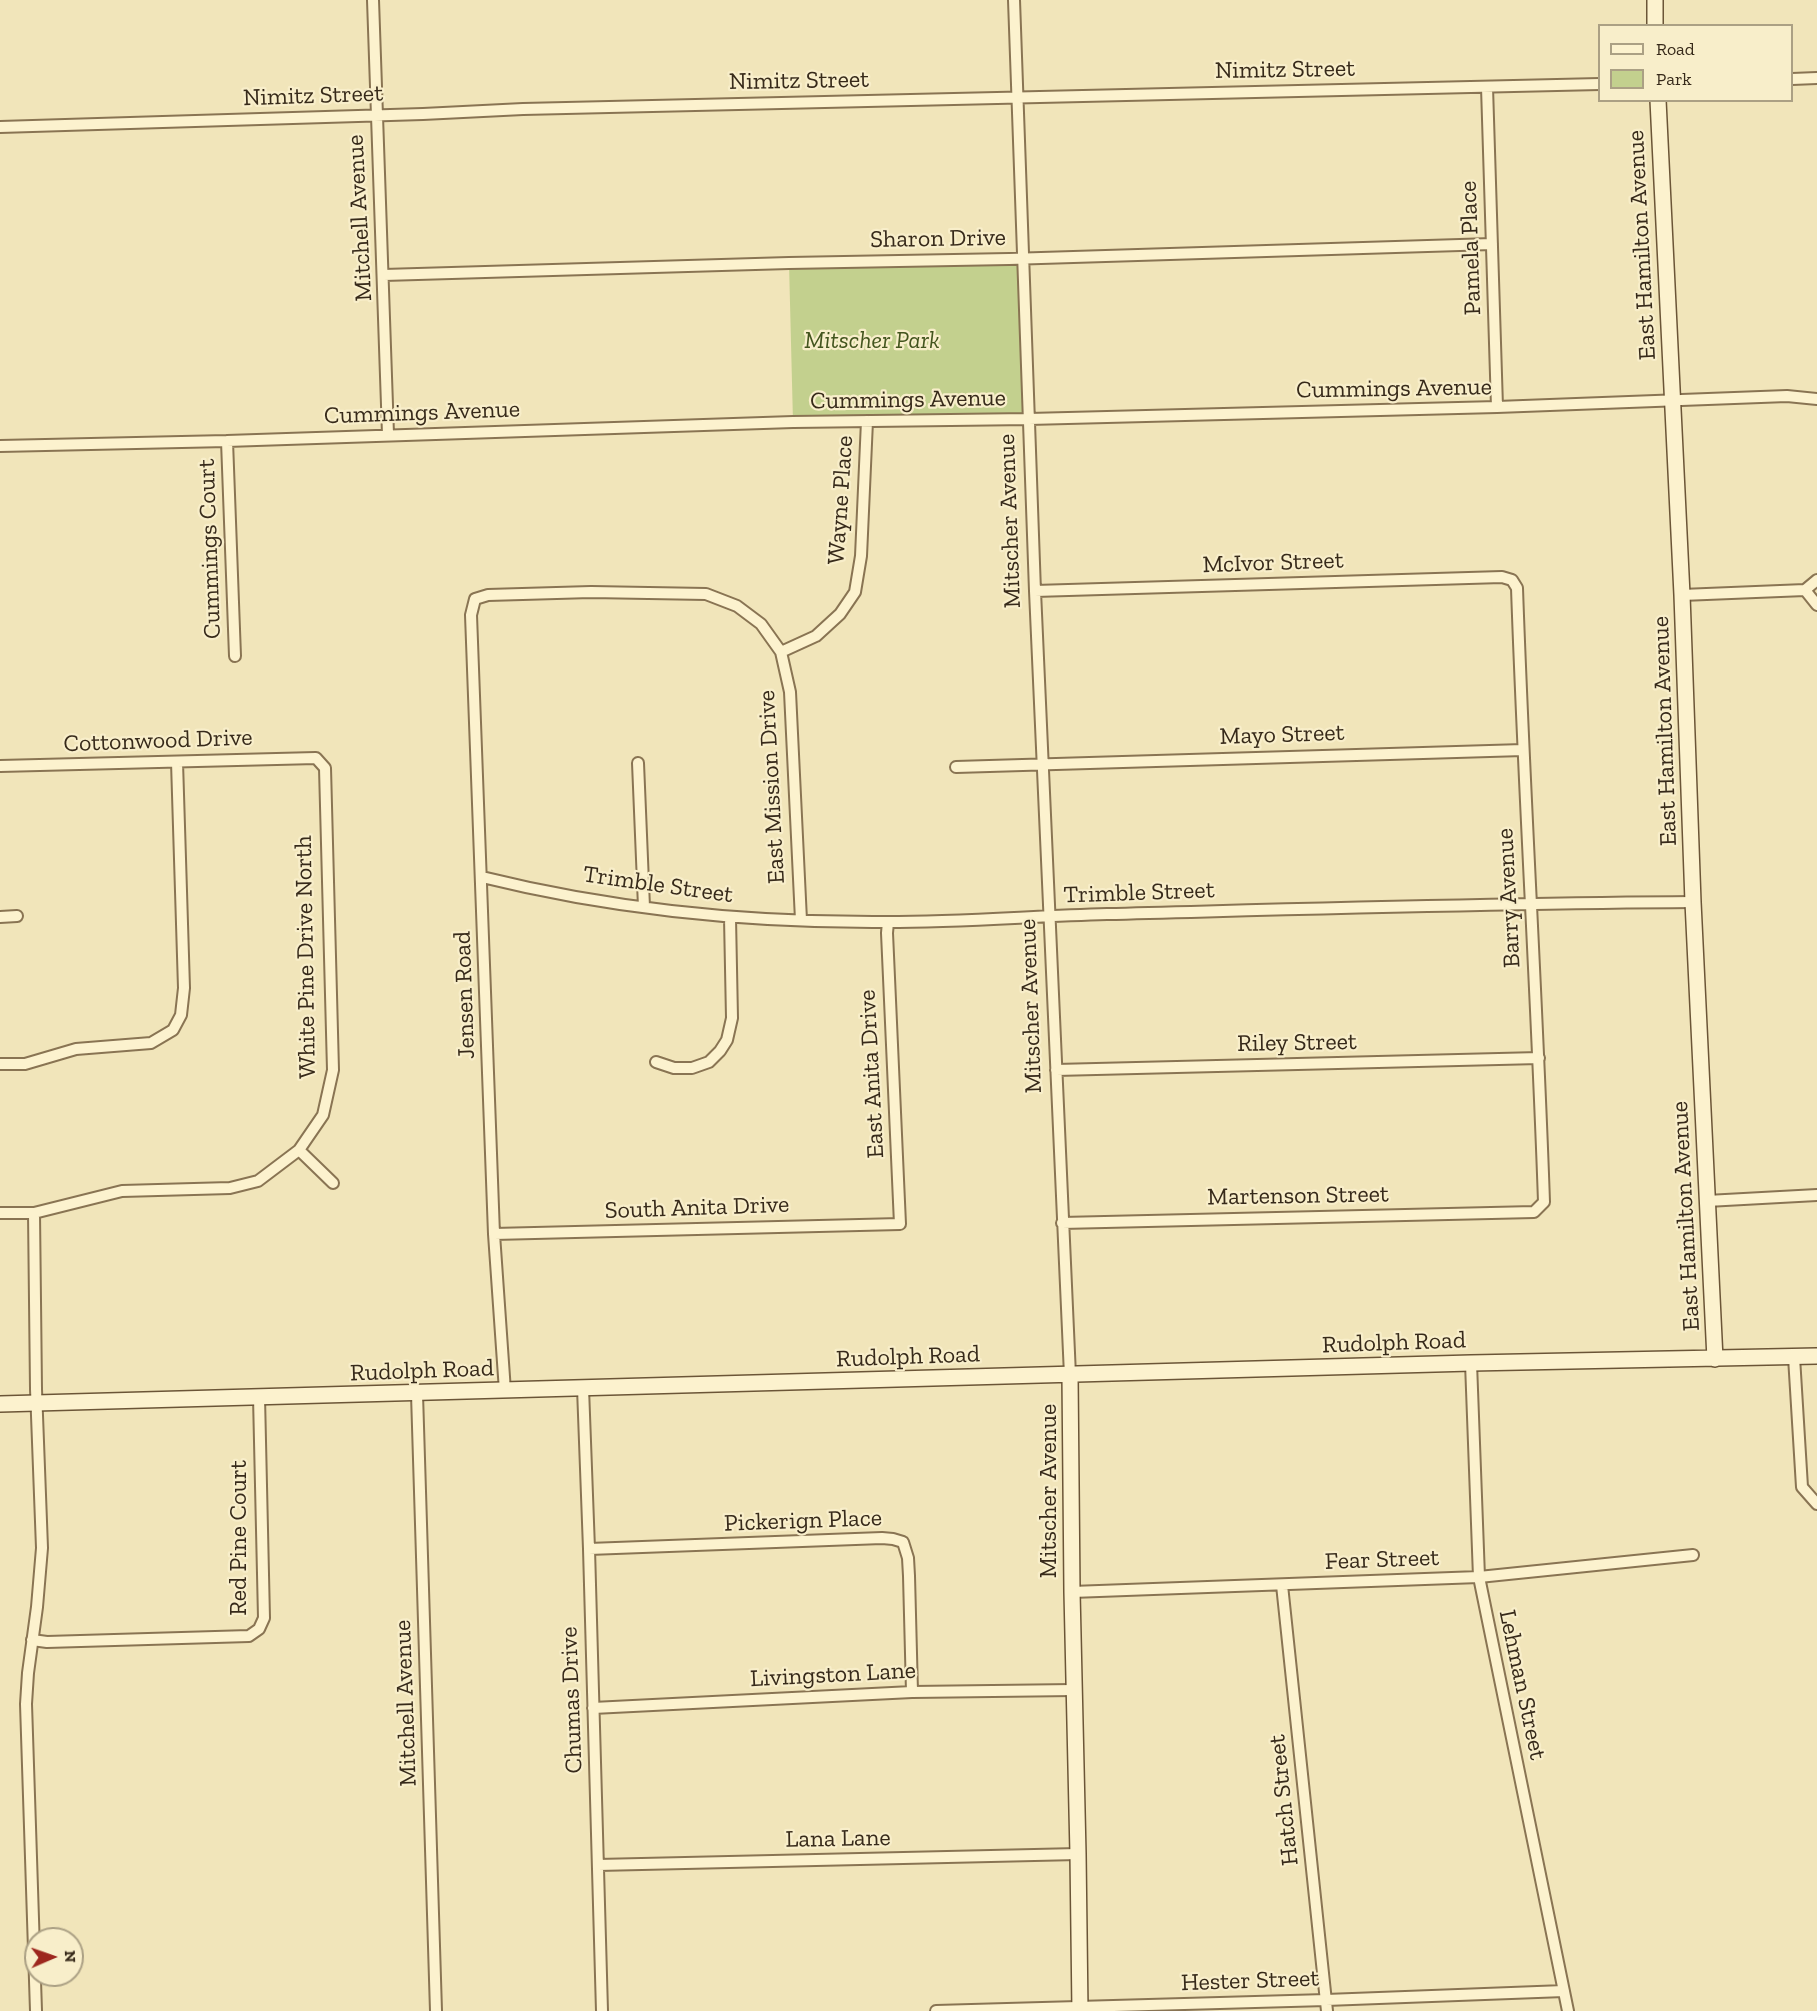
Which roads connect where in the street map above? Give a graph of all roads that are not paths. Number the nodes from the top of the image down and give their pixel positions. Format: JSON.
{"nodes":[{"id":1,"x":373,"y":0,"type":"edge"},
{"id":2,"x":1014,"y":0,"type":"edge"},
{"id":3,"x":1655,"y":0,"type":"edge"},
{"id":4,"x":1655,"y":24,"type":"edge"},
{"id":5,"x":1817,"y":78,"type":"edge"},
{"id":6,"x":1793,"y":79,"type":"edge"},
{"id":7,"x":1598,"y":84,"type":"edge"},
{"id":8,"x":1487,"y":87,"type":"junction"},
{"id":9,"x":1017,"y":97,"type":"junction"},
{"id":10,"x":1658,"y":102,"type":"edge"},
{"id":11,"x":376,"y":115,"type":"junction"},
{"id":12,"x":0,"y":127,"type":"edge"},
{"id":13,"x":1492,"y":244,"type":"junction"},
{"id":14,"x":1023,"y":259,"type":"junction"},
{"id":15,"x":384,"y":275,"type":"junction"},
{"id":16,"x":1817,"y":399,"type":"edge"},
{"id":17,"x":1672,"y":402,"type":"junction"},
{"id":18,"x":1497,"y":407,"type":"junction"},
{"id":19,"x":1029,"y":419,"type":"junction"},
{"id":20,"x":867,"y":421,"type":"junction"},
{"id":21,"x":388,"y":434,"type":"junction"},
{"id":22,"x":228,"y":441,"type":"junction"},
{"id":23,"x":0,"y":446,"type":"edge"},
{"id":24,"x":1512,"y":580,"type":"joint"},
{"id":25,"x":1817,"y":580,"type":"edge"},
{"id":26,"x":1805,"y":590,"type":"junction"},
{"id":27,"x":1035,"y":591,"type":"junction"},
{"id":28,"x":1682,"y":595,"type":"junction"},
{"id":29,"x":1817,"y":605,"type":"edge"},
{"id":30,"x":781,"y":652,"type":"junction"},
{"id":31,"x":235,"y":656,"type":"dead end"},
{"id":32,"x":1523,"y":750,"type":"junction"},
{"id":33,"x":316,"y":758,"type":"joint"},
{"id":34,"x":177,"y":762,"type":"junction"},
{"id":35,"x":638,"y":763,"type":"dead end"},
{"id":36,"x":1043,"y":763,"type":"junction"},
{"id":37,"x":0,"y":766,"type":"edge"},
{"id":38,"x":957,"y":767,"type":"dead end"},
{"id":39,"x":482,"y":877,"type":"junction"},
{"id":40,"x":1693,"y":902,"type":"junction"},
{"id":41,"x":1530,"y":903,"type":"junction"},
{"id":42,"x":644,"y":907,"type":"junction"},
{"id":43,"x":0,"y":916,"type":"edge"},
{"id":44,"x":17,"y":916,"type":"dead end"},
{"id":45,"x":1050,"y":916,"type":"junction"},
{"id":46,"x":730,"y":918,"type":"junction"},
{"id":47,"x":801,"y":920,"type":"junction"},
{"id":48,"x":888,"y":922,"type":"junction"},
{"id":49,"x":1539,"y":1058,"type":"junction"},
{"id":50,"x":656,"y":1062,"type":"dead end"},
{"id":51,"x":0,"y":1064,"type":"edge"},
{"id":52,"x":1056,"y":1070,"type":"junction"},
{"id":53,"x":299,"y":1150,"type":"junction"},
{"id":54,"x":333,"y":1183,"type":"dead end"},
{"id":55,"x":1817,"y":1195,"type":"edge"},
{"id":56,"x":1707,"y":1201,"type":"junction"},
{"id":57,"x":1534,"y":1212,"type":"joint"},
{"id":58,"x":0,"y":1213,"type":"edge"},
{"id":59,"x":34,"y":1213,"type":"junction"},
{"id":60,"x":1062,"y":1223,"type":"junction"},
{"id":61,"x":900,"y":1224,"type":"joint"},
{"id":62,"x":494,"y":1234,"type":"junction"},
{"id":63,"x":1817,"y":1356,"type":"edge"},
{"id":64,"x":1794,"y":1357,"type":"junction"},
{"id":65,"x":1716,"y":1359,"type":"junction"},
{"id":66,"x":1471,"y":1363,"type":"junction"},
{"id":67,"x":1070,"y":1375,"type":"junction"},
{"id":68,"x":583,"y":1388,"type":"junction"},
{"id":69,"x":505,"y":1391,"type":"junction"},
{"id":70,"x":417,"y":1394,"type":"junction"},
{"id":71,"x":259,"y":1397,"type":"junction"},
{"id":72,"x":37,"y":1403,"type":"junction"},
{"id":73,"x":0,"y":1404,"type":"edge"},
{"id":74,"x":1817,"y":1504,"type":"edge"},
{"id":75,"x":589,"y":1549,"type":"junction"},
{"id":76,"x":1693,"y":1555,"type":"dead end"},
{"id":77,"x":1479,"y":1578,"type":"junction"},
{"id":78,"x":1282,"y":1585,"type":"junction"},
{"id":79,"x":1072,"y":1592,"type":"junction"},
{"id":80,"x":32,"y":1640,"type":"junction"},
{"id":81,"x":1074,"y":1690,"type":"junction"},
{"id":82,"x":912,"y":1692,"type":"junction"},
{"id":83,"x":593,"y":1708,"type":"junction"},
{"id":84,"x":1078,"y":1854,"type":"junction"},
{"id":85,"x":598,"y":1865,"type":"junction"},
{"id":86,"x":1564,"y":1991,"type":"junction"},
{"id":87,"x":1327,"y":2006,"type":"edge"},
{"id":88,"x":1079,"y":2009,"type":"edge"},
{"id":89,"x":36,"y":2011,"type":"edge"},
{"id":90,"x":436,"y":2011,"type":"edge"},
{"id":91,"x":602,"y":2011,"type":"edge"},
{"id":92,"x":936,"y":2011,"type":"edge"},
{"id":93,"x":1568,"y":2011,"type":"edge"}],
"edges":[{"from":1,"to":11,"type":"street","name":"Mitchell Avenue"},
{"from":2,"to":9,"type":"street","name":"Mitscher Avenue"},
{"from":3,"to":4,"type":"street"},
{"from":5,"to":6,"type":"street"},
{"from":7,"to":8,"type":"street","name":"Nimitz Street"},
{"from":8,"to":9,"type":"street","name":"Nimitz Street"},
{"from":8,"to":13,"type":"street","name":"Pamela Place"},
{"from":9,"to":11,"type":"street","name":"Nimitz Street"},
{"from":9,"to":14,"type":"street","name":"Mitscher Avenue"},
{"from":10,"to":17,"type":"street","name":"East Hamilton Avenue"},
{"from":11,"to":12,"type":"street","name":"Nimitz Street"},
{"from":11,"to":15,"type":"street","name":"Mitchell Avenue"},
{"from":13,"to":14,"type":"street","name":"Sharon Drive"},
{"from":13,"to":18,"type":"street","name":"Pamela Place"},
{"from":14,"to":15,"type":"street","name":"Sharon Drive"},
{"from":14,"to":19,"type":"street","name":"Mitscher Avenue"},
{"from":15,"to":21,"type":"street","name":"Mitchell Avenue"},
{"from":16,"to":17,"type":"street","name":"Cummings Avenue"},
{"from":17,"to":18,"type":"street","name":"Cummings Avenue"},
{"from":17,"to":28,"type":"street","name":"East Hamilton Avenue"},
{"from":18,"to":19,"type":"street","name":"Cummings Avenue"},
{"from":19,"to":20,"type":"street","name":"Cummings Avenue"},
{"from":19,"to":27,"type":"street","name":"Mitscher Avenue"},
{"from":20,"to":21,"type":"street","name":"Cummings Avenue"},
{"from":20,"to":30,"type":"street","name":"Wayne Place"},
{"from":21,"to":22,"type":"street","name":"Cummings Avenue"},
{"from":22,"to":23,"type":"street","name":"Cummings Avenue"},
{"from":22,"to":31,"type":"street","name":"Cummings Court"},
{"from":24,"to":27,"type":"street","name":"McIvor Street"},
{"from":24,"to":32,"type":"street","name":"Barry Avenue"},
{"from":25,"to":26,"type":"street"},
{"from":26,"to":28,"type":"street"},
{"from":26,"to":29,"type":"street"},
{"from":27,"to":36,"type":"street","name":"Mitscher Avenue"},
{"from":28,"to":40,"type":"street","name":"East Hamilton Avenue"},
{"from":30,"to":39,"type":"street","name":"Jensen Road"},
{"from":30,"to":47,"type":"street","name":"East Mission Drive"},
{"from":32,"to":36,"type":"street","name":"Mayo Street"},
{"from":32,"to":41,"type":"street","name":"Barry Avenue"},
{"from":33,"to":34,"type":"street","name":"Cottonwood Drive"},
{"from":33,"to":53,"type":"street","name":"White Pine Drive North"},
{"from":34,"to":37,"type":"street","name":"Cottonwood Drive"},
{"from":34,"to":51,"type":"street"},
{"from":35,"to":42,"type":"street"},
{"from":36,"to":38,"type":"street","name":"Mayo Street"},
{"from":36,"to":45,"type":"street","name":"Mitscher Avenue"},
{"from":39,"to":42,"type":"street","name":"Trimble Street"},
{"from":39,"to":62,"type":"street","name":"Jensen Road"},
{"from":40,"to":41,"type":"street","name":"Trimble Street"},
{"from":40,"to":56,"type":"street","name":"East Hamilton Avenue"},
{"from":41,"to":45,"type":"street","name":"Trimble Street"},
{"from":41,"to":49,"type":"street","name":"Barry Avenue"},
{"from":42,"to":46,"type":"street","name":"Trimble Street"},
{"from":43,"to":44,"type":"street"},
{"from":45,"to":48,"type":"street","name":"Trimble Street"},
{"from":45,"to":52,"type":"street","name":"Mitscher Avenue"},
{"from":46,"to":47,"type":"street","name":"Trimble Street"},
{"from":46,"to":50,"type":"street"},
{"from":47,"to":48,"type":"street","name":"Trimble Street"},
{"from":48,"to":61,"type":"street","name":"East Anita Drive"},
{"from":49,"to":52,"type":"street","name":"Riley Street"},
{"from":49,"to":57,"type":"street","name":"Barry Avenue"},
{"from":52,"to":60,"type":"street","name":"Mitscher Avenue"},
{"from":53,"to":54,"type":"street"},
{"from":53,"to":59,"type":"street","name":"White Pine Drive North"},
{"from":55,"to":56,"type":"street"},
{"from":56,"to":65,"type":"street","name":"East Hamilton Avenue"},
{"from":57,"to":60,"type":"street","name":"Martenson Street"},
{"from":58,"to":59,"type":"street","name":"White Pine Drive North"},
{"from":59,"to":72,"type":"street"},
{"from":60,"to":67,"type":"street","name":"Mitscher Avenue"},
{"from":61,"to":62,"type":"street","name":"South Anita Drive"},
{"from":62,"to":69,"type":"street","name":"Jensen Road"},
{"from":63,"to":64,"type":"street","name":"Rudolph Road"},
{"from":64,"to":65,"type":"street","name":"Rudolph Road"},
{"from":64,"to":74,"type":"street"},
{"from":65,"to":66,"type":"street","name":"Rudolph Road"},
{"from":66,"to":67,"type":"street","name":"Rudolph Road"},
{"from":66,"to":77,"type":"street","name":"Lehman Street"},
{"from":67,"to":68,"type":"street","name":"Rudolph Road"},
{"from":67,"to":79,"type":"street","name":"Mitscher Avenue"},
{"from":68,"to":69,"type":"street","name":"Rudolph Road"},
{"from":68,"to":75,"type":"street","name":"Chumas Drive"},
{"from":69,"to":70,"type":"street","name":"Rudolph Road"},
{"from":70,"to":71,"type":"street","name":"Rudolph Road"},
{"from":70,"to":90,"type":"street","name":"Mitchell Avenue"},
{"from":71,"to":72,"type":"street","name":"Rudolph Road"},
{"from":71,"to":80,"type":"street","name":"Red Pine Court"},
{"from":72,"to":73,"type":"street","name":"Rudolph Road"},
{"from":72,"to":80,"type":"street"},
{"from":75,"to":82,"type":"street","name":"Pickerign Place"},
{"from":75,"to":83,"type":"street","name":"Chumas Drive"},
{"from":76,"to":77,"type":"street","name":"Fear Street"},
{"from":77,"to":78,"type":"street","name":"Fear Street"},
{"from":77,"to":86,"type":"street","name":"Lehman Street"},
{"from":78,"to":79,"type":"street","name":"Fear Street"},
{"from":78,"to":87,"type":"street","name":"Hatch Street"},
{"from":79,"to":81,"type":"street","name":"Mitscher Avenue"},
{"from":80,"to":89,"type":"street"},
{"from":81,"to":82,"type":"street","name":"Livingston Lane"},
{"from":81,"to":84,"type":"street","name":"Mitscher Avenue"},
{"from":82,"to":83,"type":"street","name":"Livingston Lane"},
{"from":83,"to":85,"type":"street","name":"Chumas Drive"},
{"from":84,"to":85,"type":"street","name":"Lana Lane"},
{"from":84,"to":88,"type":"street","name":"Mitscher Avenue"},
{"from":85,"to":91,"type":"street","name":"Chumas Drive"},
{"from":86,"to":87,"type":"street","name":"Hester Street"},
{"from":86,"to":93,"type":"street","name":"Lehman Street"},
{"from":87,"to":88,"type":"street","name":"Hester Street"},
{"from":88,"to":92,"type":"street","name":"Hester Street"}]}
